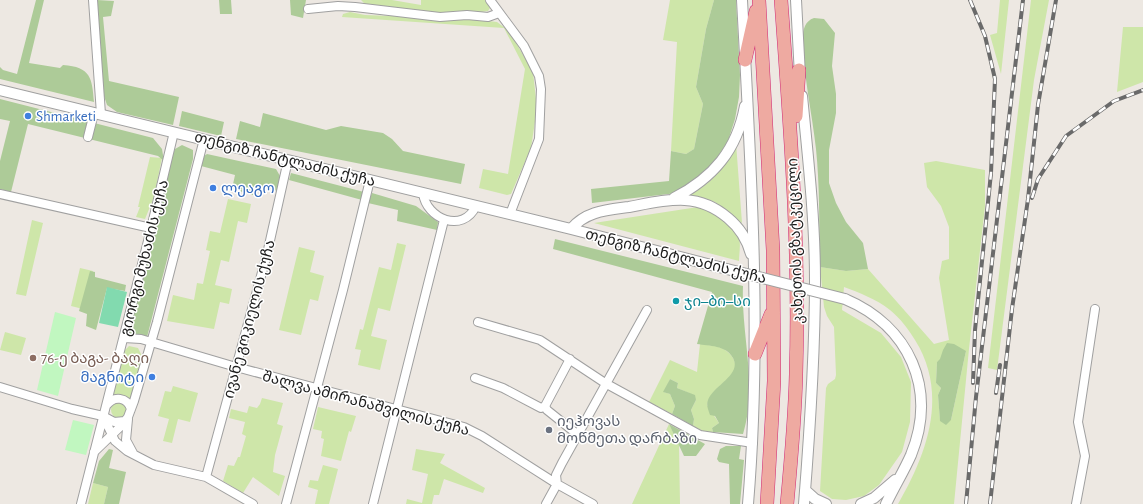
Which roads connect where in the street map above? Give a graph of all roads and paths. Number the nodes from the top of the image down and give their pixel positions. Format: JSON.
{"nodes":[{"id":1,"x":93,"y":0,"type":"edge"},
{"id":2,"x":490,"y":0,"type":"edge"},
{"id":3,"x":742,"y":0,"type":"edge"},
{"id":4,"x":759,"y":0,"type":"edge"},
{"id":5,"x":781,"y":0,"type":"edge"},
{"id":6,"x":796,"y":0,"type":"edge"},
{"id":7,"x":308,"y":9,"type":"dead end"},
{"id":8,"x":499,"y":13,"type":"junction"},
{"id":9,"x":745,"y":60,"type":"junction"},
{"id":10,"x":799,"y":70,"type":"junction"},
{"id":11,"x":747,"y":88,"type":"junction"},
{"id":12,"x":0,"y":90,"type":"edge"},
{"id":13,"x":97,"y":113,"type":"junction"},
{"id":14,"x":174,"y":132,"type":"junction"},
{"id":15,"x":88,"y":137,"type":"dead end"},
{"id":16,"x":204,"y":139,"type":"junction"},
{"id":17,"x":288,"y":160,"type":"junction"},
{"id":18,"x":792,"y":172,"type":"junction"},
{"id":19,"x":370,"y":180,"type":"junction"},
{"id":20,"x":423,"y":193,"type":"junction"},
{"id":21,"x":0,"y":194,"type":"edge"},
{"id":22,"x":672,"y":199,"type":"junction"},
{"id":23,"x":476,"y":206,"type":"junction"},
{"id":24,"x":510,"y":214,"type":"junction"},
{"id":25,"x":444,"y":220,"type":"junction"},
{"id":26,"x":152,"y":228,"type":"junction"},
{"id":27,"x":571,"y":229,"type":"junction"},
{"id":28,"x":754,"y":270,"type":"junction"},
{"id":29,"x":774,"y":306,"type":"junction"},
{"id":30,"x":1096,"y":309,"type":"dead end"},
{"id":31,"x":646,"y":310,"type":"dead end"},
{"id":32,"x":478,"y":322,"type":"dead end"},
{"id":33,"x":124,"y":338,"type":"junction"},
{"id":34,"x":151,"y":342,"type":"junction"},
{"id":35,"x":755,"y":354,"type":"junction"},
{"id":36,"x":570,"y":359,"type":"junction"},
{"id":37,"x":236,"y":367,"type":"junction"},
{"id":38,"x":475,"y":378,"type":"dead end"},
{"id":39,"x":605,"y":383,"type":"junction"},
{"id":40,"x":0,"y":387,"type":"edge"},
{"id":41,"x":318,"y":388,"type":"junction"},
{"id":42,"x":106,"y":406,"type":"junction"},
{"id":43,"x":545,"y":406,"type":"junction"},
{"id":44,"x":398,"y":408,"type":"junction"},
{"id":45,"x":103,"y":416,"type":"junction"},
{"id":46,"x":128,"y":416,"type":"junction"},
{"id":47,"x":577,"y":434,"type":"junction"},
{"id":48,"x":112,"y":436,"type":"junction"},
{"id":49,"x":753,"y":443,"type":"junction"},
{"id":50,"x":94,"y":452,"type":"junction"},
{"id":51,"x":133,"y":454,"type":"junction"},
{"id":52,"x":900,"y":474,"type":"junction"},
{"id":53,"x":206,"y":477,"type":"junction"},
{"id":54,"x":556,"y":484,"type":"junction"},
{"id":55,"x":805,"y":490,"type":"junction"},
{"id":56,"x":81,"y":504,"type":"edge"},
{"id":57,"x":253,"y":504,"type":"edge"},
{"id":58,"x":286,"y":504,"type":"edge"},
{"id":59,"x":373,"y":504,"type":"edge"},
{"id":60,"x":546,"y":504,"type":"edge"},
{"id":61,"x":593,"y":504,"type":"edge"},
{"id":62,"x":748,"y":504,"type":"edge"},
{"id":63,"x":766,"y":504,"type":"edge"},
{"id":64,"x":787,"y":504,"type":"edge"},
{"id":65,"x":804,"y":504,"type":"edge"},
{"id":66,"x":826,"y":504,"type":"edge"},
{"id":67,"x":861,"y":504,"type":"edge"},
{"id":68,"x":886,"y":504,"type":"edge"},
{"id":69,"x":1076,"y":504,"type":"edge"}],
"edges":[{"from":1,"to":13,"type":"street"},
{"from":2,"to":8,"type":"street"},
{"from":3,"to":9,"type":"street"},
{"from":4,"to":9,"type":"highway"},
{"from":4,"to":29,"type":"highway","name":"კახეთის გზატკეცილი"},
{"from":5,"to":18,"type":"highway","name":"კახეთის გზატკეცილი"},
{"from":6,"to":10,"type":"street","name":"კახეთის გზატკეცილი"},
{"from":7,"to":8,"type":"street"},
{"from":8,"to":24,"type":"street"},
{"from":9,"to":11,"type":"street"},
{"from":10,"to":18,"type":"highway"},
{"from":10,"to":55,"type":"street","name":"კახეთის გზატკეცილი"},
{"from":11,"to":22,"type":"street","name":"თენგიზ ჩანტლაძის ქუჩა"},
{"from":11,"to":28,"type":"street"},
{"from":12,"to":13,"type":"street","name":"თენგიზ ჩანტლაძის ქუჩა"},
{"from":13,"to":14,"type":"street","name":"თენგიზ ჩანტლაძის ქუჩა"},
{"from":13,"to":15,"type":"street"},
{"from":14,"to":16,"type":"street","name":"თენგიზ ჩანტლაძის ქუჩა"},
{"from":14,"to":26,"type":"street","name":"გიორგი მუხაძის ქუჩა"},
{"from":16,"to":17,"type":"street","name":"თენგიზ ჩანტლაძის ქუჩა"},
{"from":16,"to":34,"type":"street","name":"გიორგი მუხაძის ქუჩა"},
{"from":17,"to":19,"type":"street","name":"თენგიზ ჩანტლაძის ქუჩა"},
{"from":17,"to":37,"type":"street","name":"ივანე გოკიელის ქუჩა"},
{"from":18,"to":64,"type":"highway","name":"კახეთის გზატკეცილი"},
{"from":19,"to":20,"type":"street","name":"თენგიზ ჩანტლაძის ქუჩა"},
{"from":19,"to":41,"type":"street"},
{"from":20,"to":23,"type":"street","name":"თენგიზ ჩანტლაძის ქუჩა"},
{"from":20,"to":25,"type":"street"},
{"from":21,"to":26,"type":"street"},
{"from":22,"to":27,"type":"street","name":"თენგიზ ჩანტლაძის ქუჩა"},
{"from":22,"to":28,"type":"street","name":"თენგიზ ჩანტლაძის ქუჩა"},
{"from":23,"to":24,"type":"street","name":"თენგიზ ჩანტლაძის ქუჩა"},
{"from":23,"to":25,"type":"street"},
{"from":24,"to":27,"type":"street","name":"თენგიზ ჩანტლაძის ქუჩა"},
{"from":25,"to":44,"type":"street"},
{"from":26,"to":33,"type":"street","name":"გიორგი მუხაძის ქუჩა"},
{"from":27,"to":52,"type":"street","name":"თენგიზ ჩანტლაძის ქუჩა","bridge":true},
{"from":28,"to":35,"type":"street"},
{"from":29,"to":35,"type":"highway"},
{"from":29,"to":63,"type":"highway","name":"კახეთის გზატკეცილი"},
{"from":30,"to":69,"type":"street"},
{"from":31,"to":39,"type":"street"},
{"from":32,"to":36,"type":"street"},
{"from":33,"to":34,"type":"street","name":"შალვა ამირანაშვილის ქუჩა"},
{"from":33,"to":42,"type":"street","name":"გიორგი მუხაძის ქუჩა"},
{"from":34,"to":37,"type":"street","name":"შალვა ამირანაშვილის ქუჩა"},
{"from":34,"to":46,"type":"street","name":"გიორგი მუხაძის ქუჩა"},
{"from":35,"to":49,"type":"street"},
{"from":36,"to":39,"type":"street"},
{"from":36,"to":43,"type":"street"},
{"from":37,"to":41,"type":"street","name":"შალვა ამირანაშვილის ქუჩა"},
{"from":37,"to":53,"type":"street","name":"ივანე გოკიელის ქუჩა"},
{"from":38,"to":43,"type":"street"},
{"from":39,"to":47,"type":"street"},
{"from":39,"to":49,"type":"street"},
{"from":40,"to":45,"type":"street"},
{"from":41,"to":44,"type":"street","name":"შალვა ამირანაშვილის ქუჩა"},
{"from":41,"to":58,"type":"street"},
{"from":42,"to":45,"type":"street","name":"გიორგი მუხაძის ქუჩა"},
{"from":42,"to":46,"type":"street"},
{"from":43,"to":47,"type":"street"},
{"from":44,"to":54,"type":"street","name":"შალვა ამირანაშვილის ქუჩა"},
{"from":44,"to":59,"type":"street"},
{"from":45,"to":46,"type":"street"},
{"from":45,"to":48,"type":"street"},
{"from":45,"to":50,"type":"street","name":"გიორგი მუხაძის ქუჩა"},
{"from":46,"to":48,"type":"street"},
{"from":46,"to":51,"type":"street"},
{"from":47,"to":54,"type":"street"},
{"from":48,"to":50,"type":"street"},
{"from":48,"to":51,"type":"street"},
{"from":49,"to":62,"type":"street"},
{"from":50,"to":56,"type":"street","name":"გიორგი მუხაძის ქუჩა"},
{"from":51,"to":53,"type":"street"},
{"from":52,"to":67,"type":"street"},
{"from":52,"to":68,"type":"street","name":"თენგიზ ჩანტლაძის ქუჩა"},
{"from":53,"to":57,"type":"street"},
{"from":54,"to":60,"type":"street"},
{"from":54,"to":61,"type":"street","name":"შალვა ამირანაშვილის ქუჩა"},
{"from":55,"to":65,"type":"street","name":"კახეთის გზატკეცილი"},
{"from":55,"to":66,"type":"street"}]}
